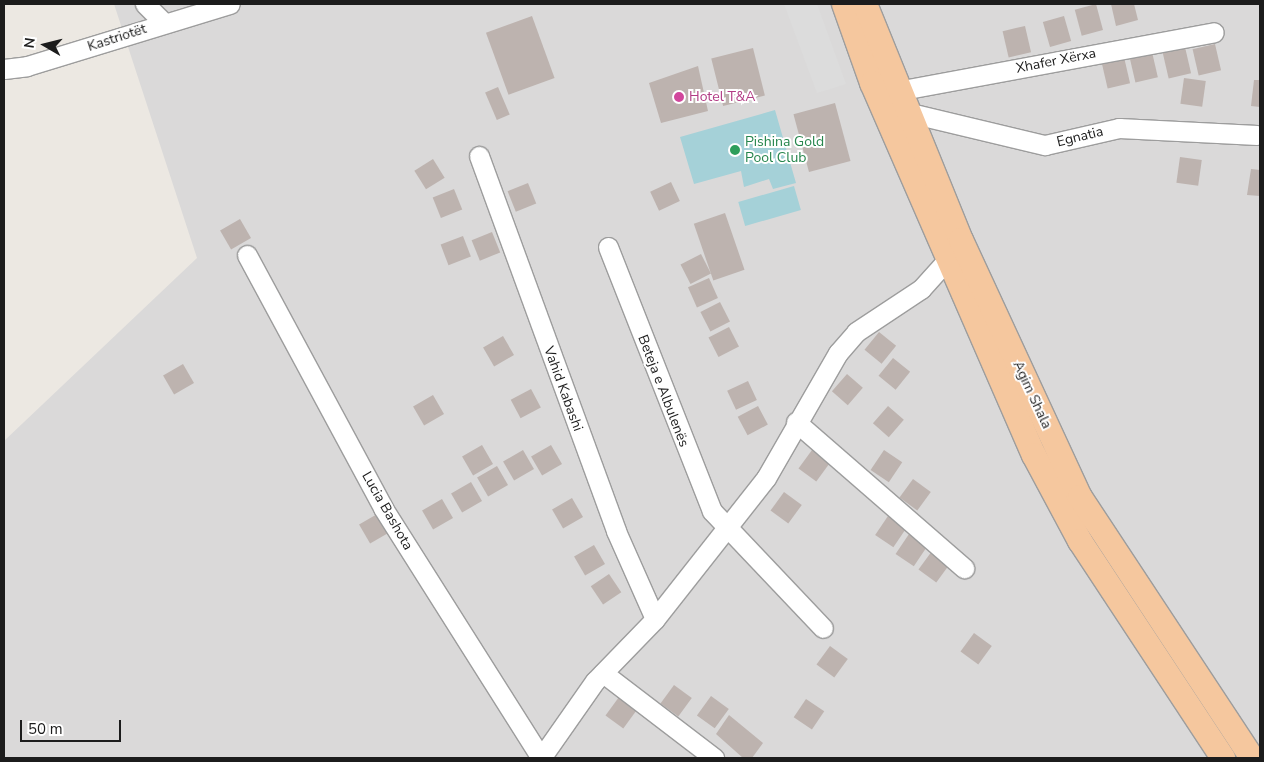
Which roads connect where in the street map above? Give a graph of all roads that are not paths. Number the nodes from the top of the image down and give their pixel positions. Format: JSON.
{"nodes":[{"id":1,"x":145,"y":4,"type":"edge"},
{"id":2,"x":230,"y":4,"type":"edge"},
{"id":3,"x":844,"y":4,"type":"edge"},
{"id":4,"x":865,"y":4,"type":"edge"},
{"id":5,"x":164,"y":23,"type":"junction"},
{"id":6,"x":1214,"y":32,"type":"dead end"},
{"id":7,"x":4,"y":69,"type":"edge"},
{"id":8,"x":901,"y":102,"type":"junction"},
{"id":9,"x":1257,"y":134,"type":"dead end"},
{"id":10,"x":479,"y":156,"type":"dead end"},
{"id":11,"x":608,"y":247,"type":"dead end"},
{"id":12,"x":247,"y":255,"type":"dead end"},
{"id":13,"x":947,"y":260,"type":"junction"},
{"id":14,"x":796,"y":422,"type":"junction"},
{"id":15,"x":727,"y":529,"type":"junction"},
{"id":16,"x":964,"y":568,"type":"dead end"},
{"id":17,"x":655,"y":619,"type":"junction"},
{"id":18,"x":823,"y":628,"type":"dead end"},
{"id":19,"x":603,"y":674,"type":"junction"},
{"id":20,"x":541,"y":758,"type":"edge"},
{"id":21,"x":714,"y":758,"type":"edge"},
{"id":22,"x":1223,"y":758,"type":"edge"},
{"id":23,"x":1252,"y":758,"type":"edge"}],
"edges":[{"from":1,"to":5,"type":"street"},
{"from":2,"to":5,"type":"street","name":"Kastriotët"},
{"from":3,"to":13,"type":"main road","name":"Agim Shala"},
{"from":4,"to":8,"type":"main road","name":"Agim Shala"},
{"from":5,"to":7,"type":"street","name":"Kastriotët"},
{"from":6,"to":8,"type":"street","name":"Xhafer Xërxa"},
{"from":8,"to":9,"type":"street","name":"Egnatia"},
{"from":8,"to":23,"type":"main road","name":"Agim Shala"},
{"from":10,"to":17,"type":"street","name":"Vahid Kabashi"},
{"from":11,"to":15,"type":"street","name":"Beteja e Albulenës"},
{"from":12,"to":20,"type":"street","name":"Lucia Bashota"},
{"from":13,"to":14,"type":"street"},
{"from":13,"to":22,"type":"main road","name":"Agim Shala"},
{"from":14,"to":15,"type":"street"},
{"from":14,"to":16,"type":"street"},
{"from":15,"to":17,"type":"street"},
{"from":15,"to":18,"type":"street","name":"Beteja e Albulenës"},
{"from":17,"to":19,"type":"street"},
{"from":19,"to":20,"type":"street"},
{"from":19,"to":21,"type":"street"}]}
